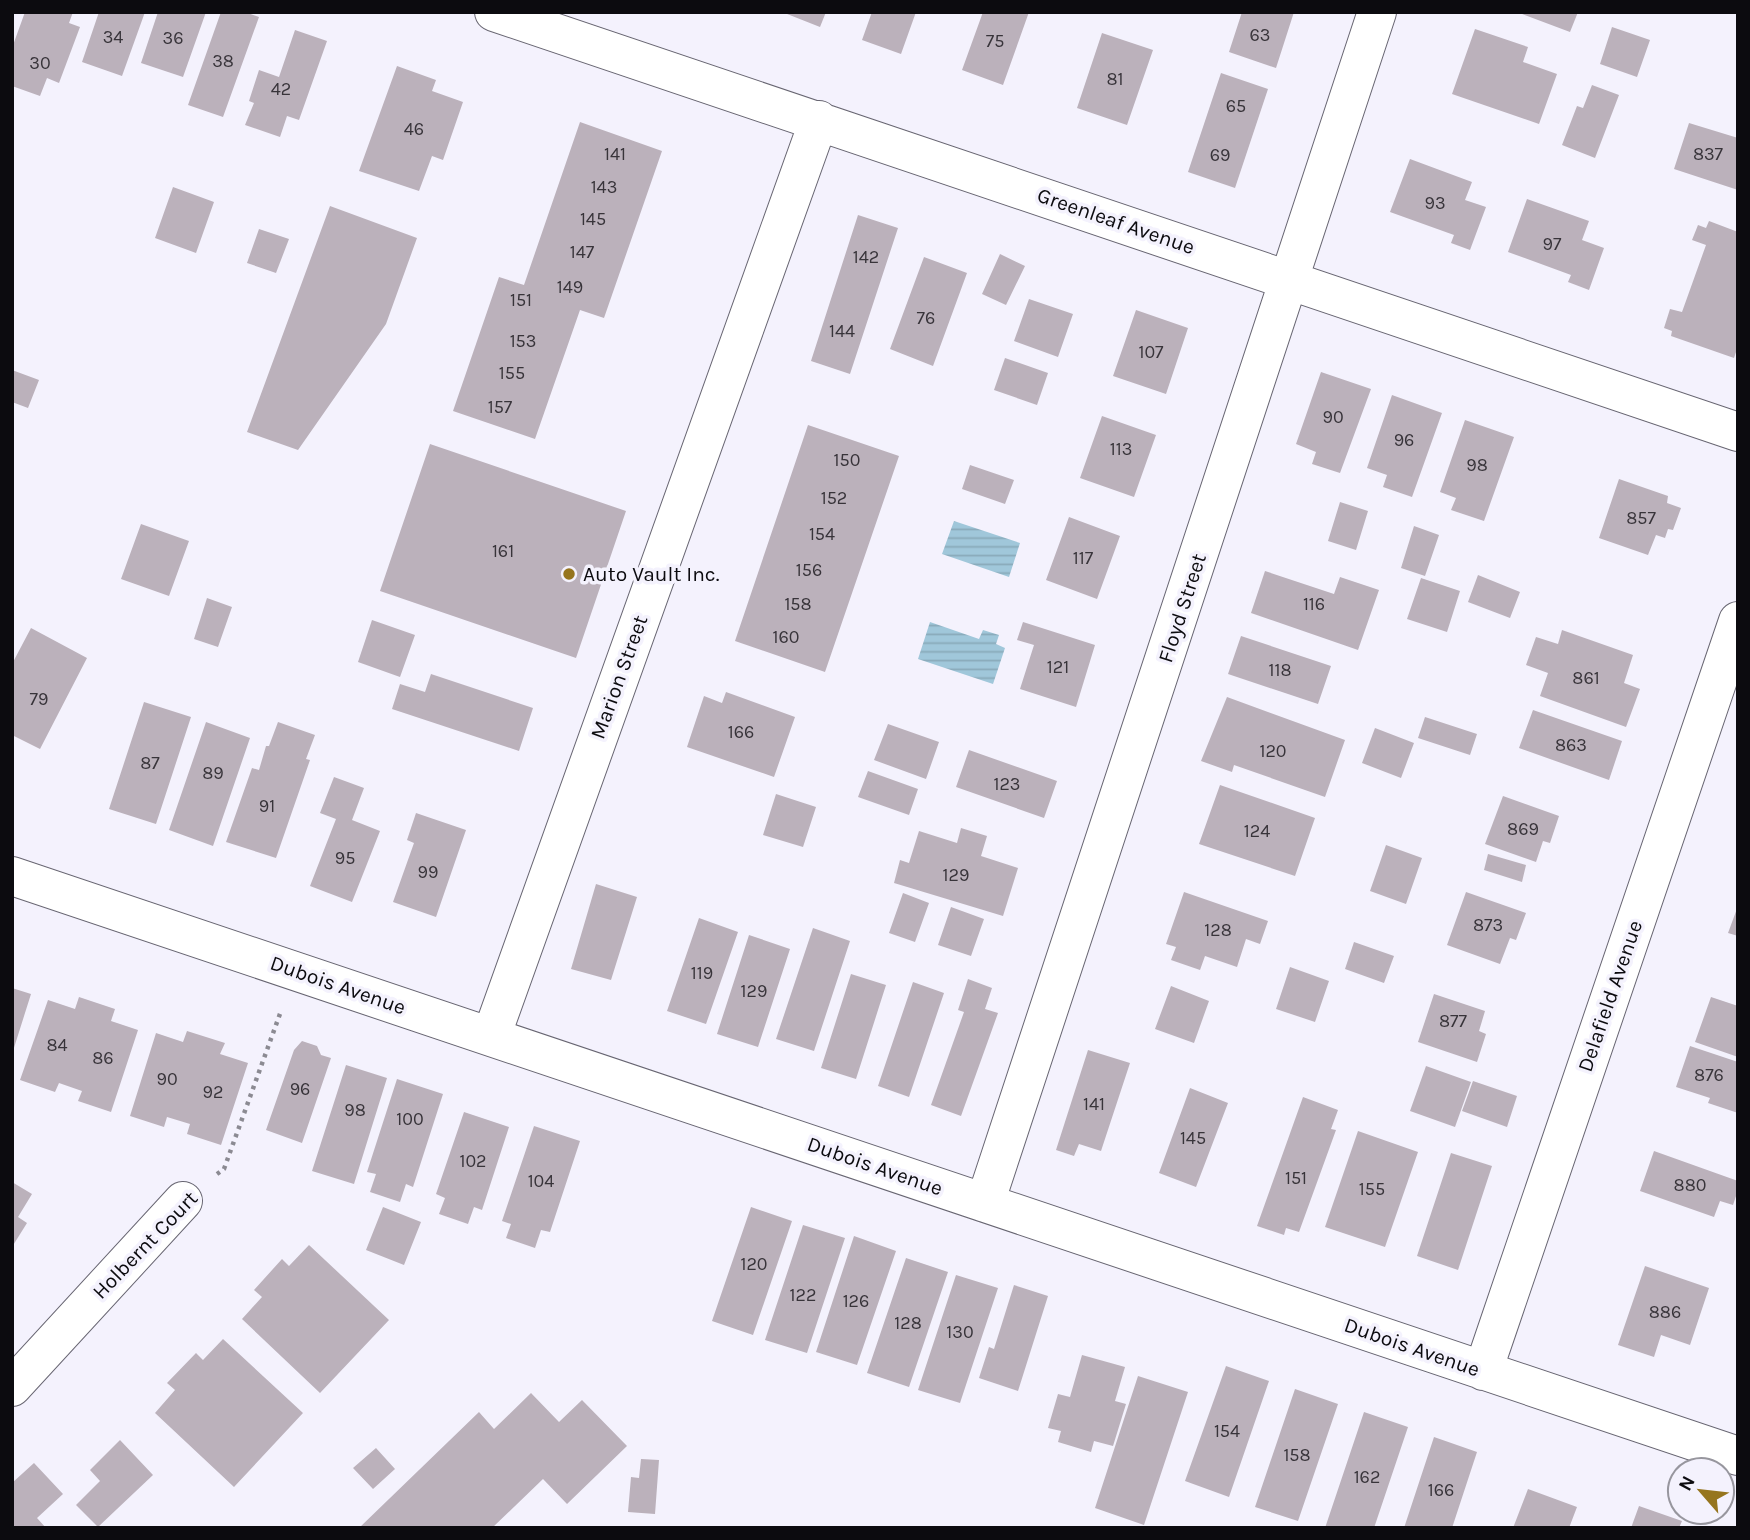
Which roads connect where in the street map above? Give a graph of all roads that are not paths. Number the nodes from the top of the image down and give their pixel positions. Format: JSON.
{"nodes":[{"id":1,"x":494,"y":12,"type":"edge"},
{"id":2,"x":1377,"y":12,"type":"edge"},
{"id":3,"x":819,"y":120,"type":"junction"},
{"id":4,"x":1290,"y":279,"type":"junction"},
{"id":5,"x":1738,"y":432,"type":"edge"},
{"id":6,"x":1738,"y":621,"type":"edge"},
{"id":7,"x":12,"y":876,"type":"edge"},
{"id":8,"x":491,"y":1037,"type":"junction"},
{"id":9,"x":183,"y":1200,"type":"road end"},
{"id":10,"x":985,"y":1203,"type":"junction"},
{"id":11,"x":1483,"y":1371,"type":"junction"},
{"id":12,"x":12,"y":1387,"type":"edge"},
{"id":13,"x":1738,"y":1456,"type":"edge"}],
"edges":[{"from":1,"to":3,"type":"street","name":"Greenleaf Avenue"},
{"from":2,"to":4,"type":"street","name":"Floyd Street"},
{"from":3,"to":4,"type":"street","name":"Greenleaf Avenue"},
{"from":3,"to":8,"type":"street","name":"Marion Street"},
{"from":4,"to":5,"type":"street","name":"Greenleaf Avenue"},
{"from":4,"to":10,"type":"street","name":"Floyd Street"},
{"from":6,"to":11,"type":"street","name":"Delafield Avenue"},
{"from":7,"to":8,"type":"street","name":"Dubois Avenue"},
{"from":8,"to":10,"type":"street","name":"Dubois Avenue"},
{"from":9,"to":12,"type":"street","name":"Holbernt Court"},
{"from":10,"to":11,"type":"street","name":"Dubois Avenue"},
{"from":11,"to":13,"type":"street","name":"Dubois Avenue"}]}
